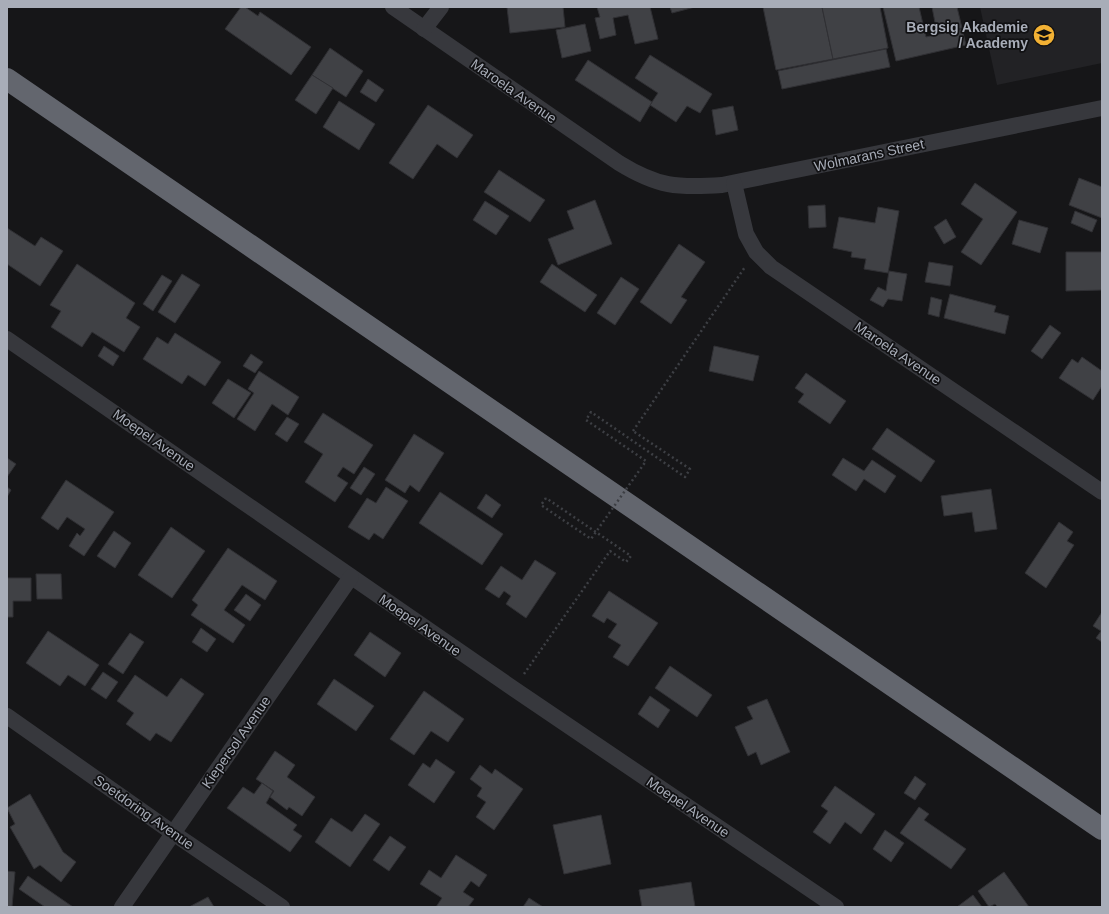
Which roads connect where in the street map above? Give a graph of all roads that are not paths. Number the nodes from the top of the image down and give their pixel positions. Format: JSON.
{"nodes":[{"id":1,"x":393,"y":7,"type":"edge"},
{"id":2,"x":441,"y":7,"type":"edge"},
{"id":3,"x":424,"y":29,"type":"junction"},
{"id":4,"x":7,"y":79,"type":"edge"},
{"id":5,"x":1102,"y":108,"type":"edge"},
{"id":6,"x":636,"y":174,"type":"joint"},
{"id":7,"x":734,"y":183,"type":"junction"},
{"id":8,"x":7,"y":339,"type":"edge"},
{"id":9,"x":1102,"y":492,"type":"edge"},
{"id":10,"x":351,"y":577,"type":"junction"},
{"id":11,"x":7,"y":716,"type":"edge"},
{"id":12,"x":1102,"y":829,"type":"edge"},
{"id":13,"x":173,"y":833,"type":"junction"},
{"id":14,"x":122,"y":907,"type":"edge"},
{"id":15,"x":282,"y":907,"type":"edge"},
{"id":16,"x":836,"y":907,"type":"edge"}],
"edges":[{"from":1,"to":3,"type":"street","name":"Maroela Avenue"},
{"from":2,"to":3,"type":"street"},
{"from":3,"to":6,"type":"street","name":"Maroela Avenue"},
{"from":4,"to":12,"type":"highway"},
{"from":5,"to":7,"type":"street","name":"Wolmarans Street"},
{"from":6,"to":7,"type":"street","name":"Wolmarans Street"},
{"from":7,"to":9,"type":"street","name":"Maroela Avenue"},
{"from":8,"to":10,"type":"street","name":"Moepel Avenue"},
{"from":10,"to":13,"type":"street","name":"Kiepersol Avenue"},
{"from":10,"to":16,"type":"street","name":"Moepel Avenue"},
{"from":11,"to":13,"type":"street","name":"Soetdoring Avenue"},
{"from":13,"to":14,"type":"street","name":"Kiepersol Avenue"},
{"from":13,"to":15,"type":"street","name":"Soetdoring Avenue"}]}
